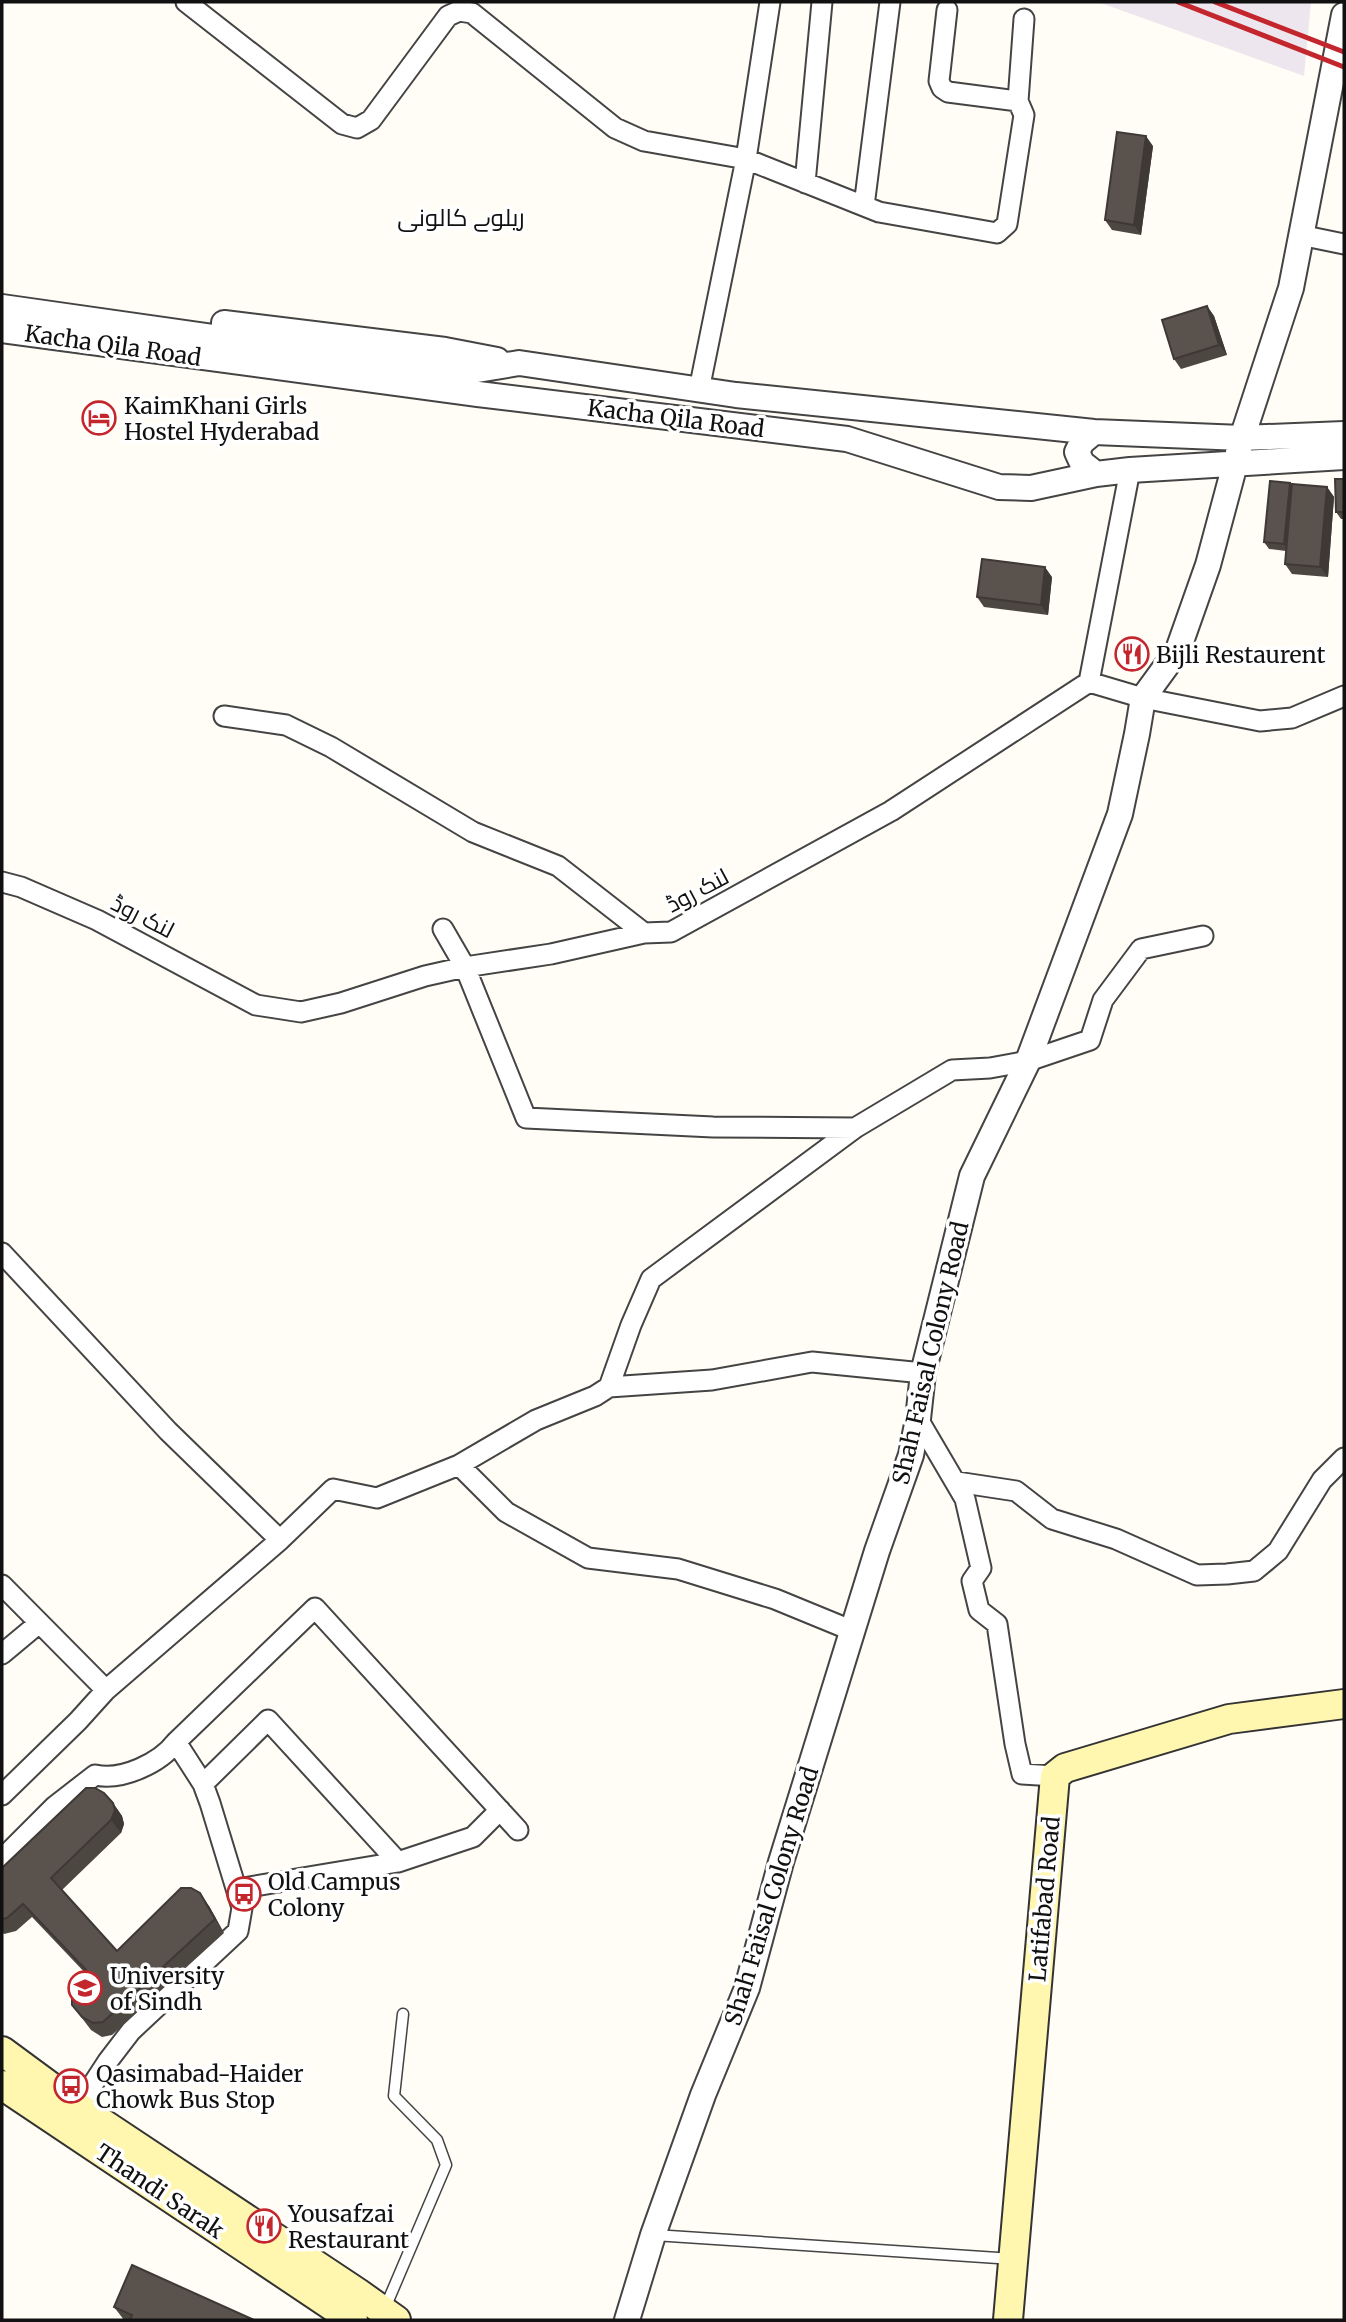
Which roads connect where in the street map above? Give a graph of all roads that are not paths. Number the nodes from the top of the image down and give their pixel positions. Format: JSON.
{"nodes":[{"id":1,"x":186,"y":2,"type":"edge"},
{"id":2,"x":770,"y":2,"type":"edge"},
{"id":3,"x":822,"y":2,"type":"edge"},
{"id":4,"x":890,"y":2,"type":"edge"},
{"id":5,"x":947,"y":10,"type":"dead end"},
{"id":6,"x":1344,"y":15,"type":"edge"},
{"id":7,"x":1024,"y":19,"type":"dead end"},
{"id":8,"x":1018,"y":101,"type":"junction"},
{"id":9,"x":746,"y":159,"type":"junction"},
{"id":10,"x":805,"y":183,"type":"junction"},
{"id":11,"x":864,"y":206,"type":"junction"},
{"id":12,"x":1300,"y":235,"type":"junction"},
{"id":13,"x":1344,"y":244,"type":"edge"},
{"id":14,"x":2,"y":290,"type":"edge"},
{"id":15,"x":2,"y":307,"type":"edge"},
{"id":16,"x":8,"y":332,"type":"edge"},
{"id":17,"x":519,"y":363,"type":"junction"},
{"id":18,"x":465,"y":372,"type":"junction"},
{"id":19,"x":699,"y":390,"type":"junction"},
{"id":20,"x":522,"y":399,"type":"junction"},
{"id":21,"x":1094,"y":432,"type":"junction"},
{"id":22,"x":1344,"y":434,"type":"edge"},
{"id":23,"x":1242,"y":438,"type":"junction"},
{"id":24,"x":1344,"y":457,"type":"edge"},
{"id":25,"x":1236,"y":465,"type":"junction"},
{"id":26,"x":1130,"y":470,"type":"junction"},
{"id":27,"x":1096,"y":474,"type":"junction"},
{"id":28,"x":1089,"y":682,"type":"junction"},
{"id":29,"x":1344,"y":696,"type":"edge"},
{"id":30,"x":1143,"y":698,"type":"junction"},
{"id":31,"x":224,"y":716,"type":"dead end"},
{"id":32,"x":2,"y":882,"type":"edge"},
{"id":33,"x":443,"y":929,"type":"dead end"},
{"id":34,"x":644,"y":933,"type":"junction"},
{"id":35,"x":1203,"y":936,"type":"dead end"},
{"id":36,"x":465,"y":967,"type":"junction"},
{"id":37,"x":1028,"y":1061,"type":"junction"},
{"id":38,"x":855,"y":1128,"type":"junction"},
{"id":39,"x":2,"y":1253,"type":"edge"},
{"id":40,"x":923,"y":1373,"type":"junction"},
{"id":41,"x":609,"y":1387,"type":"junction"},
{"id":42,"x":918,"y":1419,"type":"junction"},
{"id":43,"x":1344,"y":1458,"type":"edge"},
{"id":44,"x":459,"y":1465,"type":"junction"},
{"id":45,"x":957,"y":1482,"type":"junction"},
{"id":46,"x":280,"y":1540,"type":"junction"},
{"id":47,"x":2,"y":1585,"type":"edge"},
{"id":48,"x":38,"y":1624,"type":"junction"},
{"id":49,"x":853,"y":1631,"type":"junction"},
{"id":50,"x":2,"y":1654,"type":"edge"},
{"id":51,"x":106,"y":1690,"type":"junction"},
{"id":52,"x":1344,"y":1704,"type":"edge"},
{"id":53,"x":176,"y":1742,"type":"junction"},
{"id":54,"x":1055,"y":1776,"type":"junction"},
{"id":55,"x":203,"y":1784,"type":"junction"},
{"id":56,"x":2,"y":1795,"type":"edge"},
{"id":57,"x":500,"y":1810,"type":"junction"},
{"id":58,"x":518,"y":1830,"type":"dead end"},
{"id":59,"x":2,"y":1859,"type":"edge"},
{"id":60,"x":398,"y":1862,"type":"junction"},
{"id":61,"x":237,"y":1889,"type":"junction"},
{"id":62,"x":402,"y":2014,"type":"dead end"},
{"id":63,"x":2,"y":2051,"type":"edge"},
{"id":64,"x":2,"y":2085,"type":"edge"},
{"id":65,"x":78,"y":2107,"type":"junction"},
{"id":66,"x":653,"y":2235,"type":"junction"},
{"id":67,"x":1013,"y":2259,"type":"junction"},
{"id":68,"x":389,"y":2316,"type":"edge"},
{"id":69,"x":353,"y":2320,"type":"edge"},
{"id":70,"x":627,"y":2320,"type":"edge"},
{"id":71,"x":1008,"y":2320,"type":"edge"}],
"edges":[{"from":1,"to":9,"type":"street"},
{"from":2,"to":9,"type":"street"},
{"from":3,"to":10,"type":"street"},
{"from":4,"to":11,"type":"street"},
{"from":5,"to":8,"type":"street"},
{"from":6,"to":12,"type":"street","name":"Shah Faisal Colony Road"},
{"from":7,"to":8,"type":"street"},
{"from":8,"to":11,"type":"street"},
{"from":9,"to":10,"type":"street"},
{"from":9,"to":19,"type":"street"},
{"from":10,"to":11,"type":"street"},
{"from":12,"to":13,"type":"street"},
{"from":12,"to":23,"type":"street","name":"Shah Faisal Colony Road"},
{"from":14,"to":17,"type":"street","name":"Kacha Qila Road"},
{"from":15,"to":18,"type":"street"},
{"from":16,"to":20,"type":"street","name":"Kacha Qila Road"},
{"from":17,"to":18,"type":"street"},
{"from":17,"to":19,"type":"street","name":"Kacha Qila Road"},
{"from":18,"to":20,"type":"street"},
{"from":19,"to":21,"type":"street","name":"Kacha Qila Road"},
{"from":20,"to":27,"type":"street","name":"Kacha Qila Road"},
{"from":21,"to":23,"type":"street","name":"Kacha Qila Road"},
{"from":21,"to":27,"type":"street"},
{"from":22,"to":23,"type":"street"},
{"from":23,"to":25,"type":"street","name":"Shah Faisal Colony Road"},
{"from":24,"to":25,"type":"street","name":"Kacha Qila Road"},
{"from":25,"to":26,"type":"street","name":"Kacha Qila Road"},
{"from":25,"to":30,"type":"street","name":"Shah Faisal Colony Road"},
{"from":26,"to":27,"type":"street","name":"Kacha Qila Road"},
{"from":26,"to":28,"type":"street"},
{"from":28,"to":30,"type":"street"},
{"from":28,"to":34,"type":"street","name":"لنک روڈ"},
{"from":29,"to":30,"type":"street"},
{"from":30,"to":37,"type":"street","name":"Shah Faisal Colony Road"},
{"from":31,"to":34,"type":"street"},
{"from":32,"to":36,"type":"street","name":"لنک روڈ"},
{"from":33,"to":36,"type":"street"},
{"from":34,"to":36,"type":"street","name":"لنک روڈ"},
{"from":35,"to":37,"type":"street"},
{"from":36,"to":38,"type":"street"},
{"from":37,"to":38,"type":"street"},
{"from":37,"to":40,"type":"street","name":"Shah Faisal Colony Road"},
{"from":38,"to":41,"type":"street"},
{"from":39,"to":46,"type":"street"},
{"from":40,"to":41,"type":"street"},
{"from":40,"to":42,"type":"street","name":"Shah Faisal Colony Road"},
{"from":41,"to":44,"type":"street"},
{"from":42,"to":45,"type":"street"},
{"from":42,"to":49,"type":"street","name":"Shah Faisal Colony Road"},
{"from":43,"to":45,"type":"street"},
{"from":44,"to":46,"type":"street"},
{"from":44,"to":49,"type":"street"},
{"from":45,"to":54,"type":"street"},
{"from":46,"to":51,"type":"street"},
{"from":47,"to":48,"type":"street"},
{"from":48,"to":50,"type":"street"},
{"from":48,"to":51,"type":"street"},
{"from":49,"to":66,"type":"street","name":"Shah Faisal Colony Road"},
{"from":51,"to":56,"type":"street"},
{"from":52,"to":54,"type":"main road"},
{"from":53,"to":55,"type":"street"},
{"from":53,"to":57,"type":"street"},
{"from":53,"to":59,"type":"street"},
{"from":54,"to":67,"type":"main road","name":"Latifabad Road"},
{"from":55,"to":60,"type":"street"},
{"from":55,"to":61,"type":"street"},
{"from":57,"to":58,"type":"street"},
{"from":57,"to":60,"type":"street"},
{"from":60,"to":61,"type":"street"},
{"from":61,"to":65,"type":"street"},
{"from":62,"to":68,"type":"lane"},
{"from":63,"to":65,"type":"main road","name":"Thandi Sarak"},
{"from":64,"to":69,"type":"main road","name":"Thandi Sarak"},
{"from":65,"to":68,"type":"main road","name":"Thandi Sarak"},
{"from":66,"to":67,"type":"lane"},
{"from":66,"to":70,"type":"street","name":"Shah Faisal Colony Road"},
{"from":67,"to":71,"type":"main road","name":"Latifabad Road"}]}
